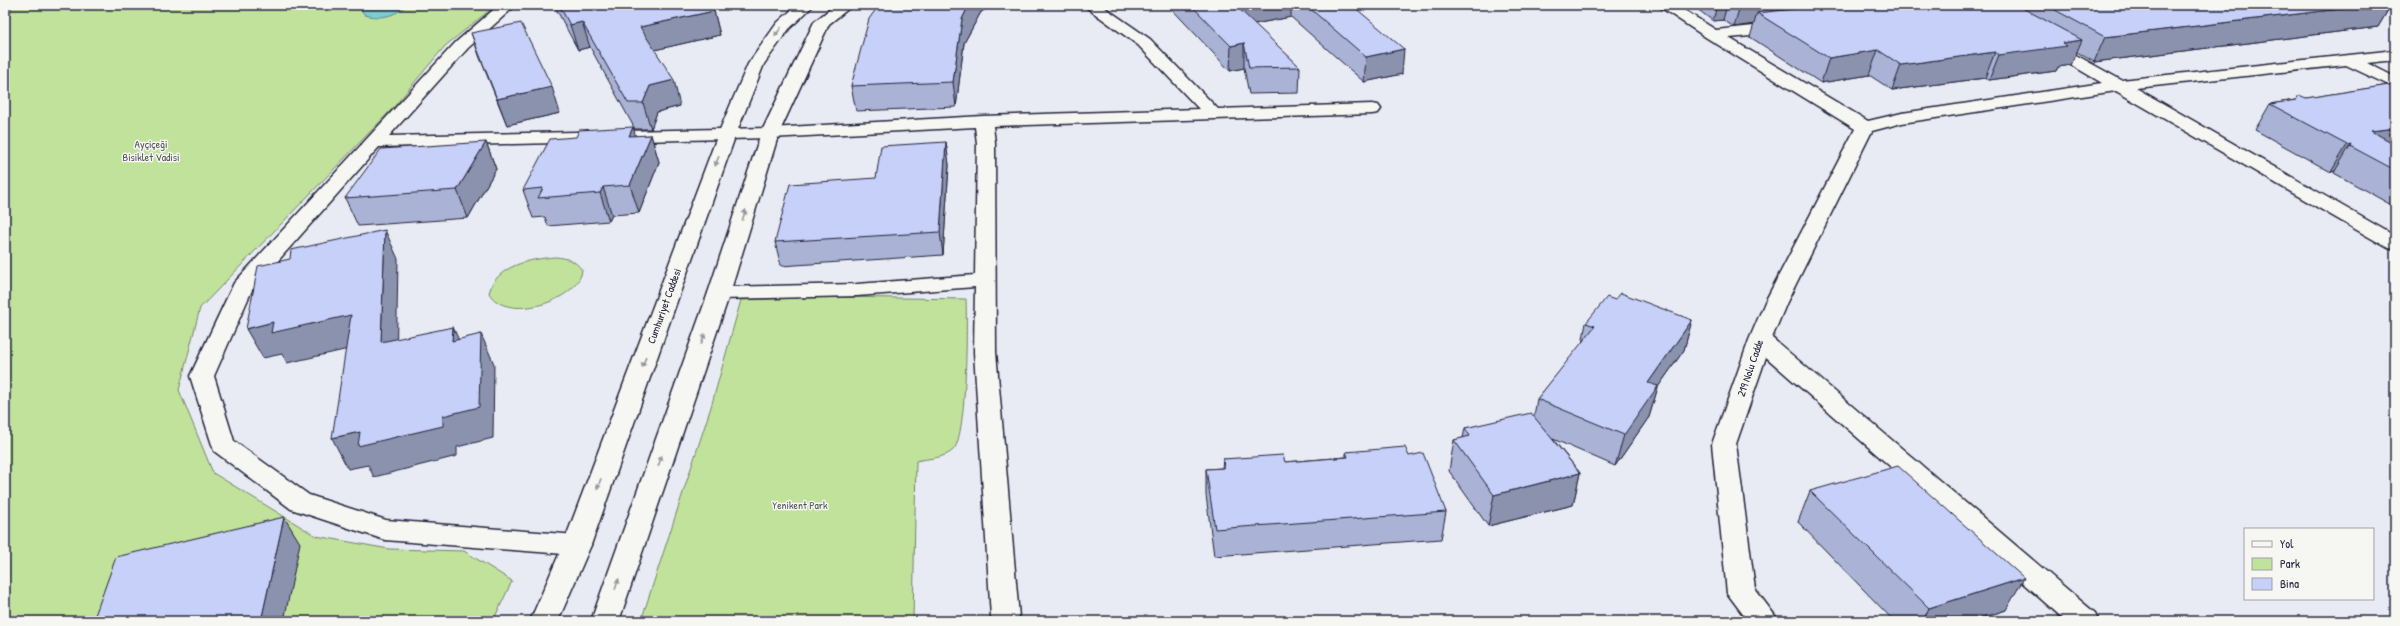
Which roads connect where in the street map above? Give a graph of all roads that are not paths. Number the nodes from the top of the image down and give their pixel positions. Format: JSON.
{"nodes":[{"id":1,"x":508,"y":5,"type":"edge"},
{"id":2,"x":806,"y":5,"type":"edge"},
{"id":3,"x":845,"y":5,"type":"edge"},
{"id":4,"x":1091,"y":5,"type":"edge"},
{"id":5,"x":1665,"y":5,"type":"edge"},
{"id":6,"x":1800,"y":26,"type":"edge"},
{"id":7,"x":2030,"y":34,"type":"edge"},
{"id":8,"x":1713,"y":35,"type":"junction"},
{"id":9,"x":2395,"y":56,"type":"edge"},
{"id":10,"x":2347,"y":60,"type":"junction"},
{"id":11,"x":2395,"y":83,"type":"edge"},
{"id":12,"x":2119,"y":85,"type":"junction"},
{"id":13,"x":1372,"y":109,"type":"dead end"},
{"id":14,"x":1214,"y":115,"type":"junction"},
{"id":15,"x":983,"y":121,"type":"junction"},
{"id":16,"x":1865,"y":127,"type":"junction"},
{"id":17,"x":770,"y":132,"type":"junction"},
{"id":18,"x":727,"y":134,"type":"junction"},
{"id":19,"x":373,"y":142,"type":"junction"},
{"id":20,"x":2395,"y":244,"type":"edge"},
{"id":21,"x":987,"y":280,"type":"junction"},
{"id":22,"x":719,"y":293,"type":"junction"},
{"id":23,"x":1760,"y":340,"type":"junction"},
{"id":24,"x":577,"y":545,"type":"junction"},
{"id":25,"x":1005,"y":617,"type":"dead end"},
{"id":26,"x":544,"y":621,"type":"edge"},
{"id":27,"x":605,"y":621,"type":"edge"},
{"id":28,"x":1765,"y":621,"type":"edge"},
{"id":29,"x":2085,"y":621,"type":"edge"}],
"edges":[{"from":1,"to":19,"type":"street"},
{"from":2,"to":18,"type":"street","name":"Cumhuriyet Caddesi","one_way":true},
{"from":3,"to":17,"type":"street"},
{"from":4,"to":14,"type":"street"},
{"from":5,"to":8,"type":"street"},
{"from":6,"to":8,"type":"street"},
{"from":7,"to":12,"type":"street"},
{"from":8,"to":16,"type":"street"},
{"from":9,"to":10,"type":"street"},
{"from":10,"to":11,"type":"street"},
{"from":10,"to":12,"type":"street"},
{"from":12,"to":16,"type":"street"},
{"from":12,"to":20,"type":"street"},
{"from":13,"to":14,"type":"street"},
{"from":14,"to":15,"type":"street"},
{"from":15,"to":17,"type":"street"},
{"from":15,"to":21,"type":"street"},
{"from":16,"to":23,"type":"street","name":"219 Nolu Cadde"},
{"from":17,"to":18,"type":"street"},
{"from":22,"to":17,"type":"street","one_way":true},
{"from":18,"to":19,"type":"street"},
{"from":18,"to":24,"type":"street","name":"Cumhuriyet Caddesi","one_way":true},
{"from":19,"to":24,"type":"street"},
{"from":21,"to":22,"type":"street"},
{"from":21,"to":25,"type":"street"},
{"from":27,"to":22,"type":"street","one_way":true},
{"from":23,"to":28,"type":"street","name":"219 Nolu Cadde"},
{"from":23,"to":29,"type":"street"},
{"from":24,"to":26,"type":"street","name":"Cumhuriyet Caddesi"}]}
